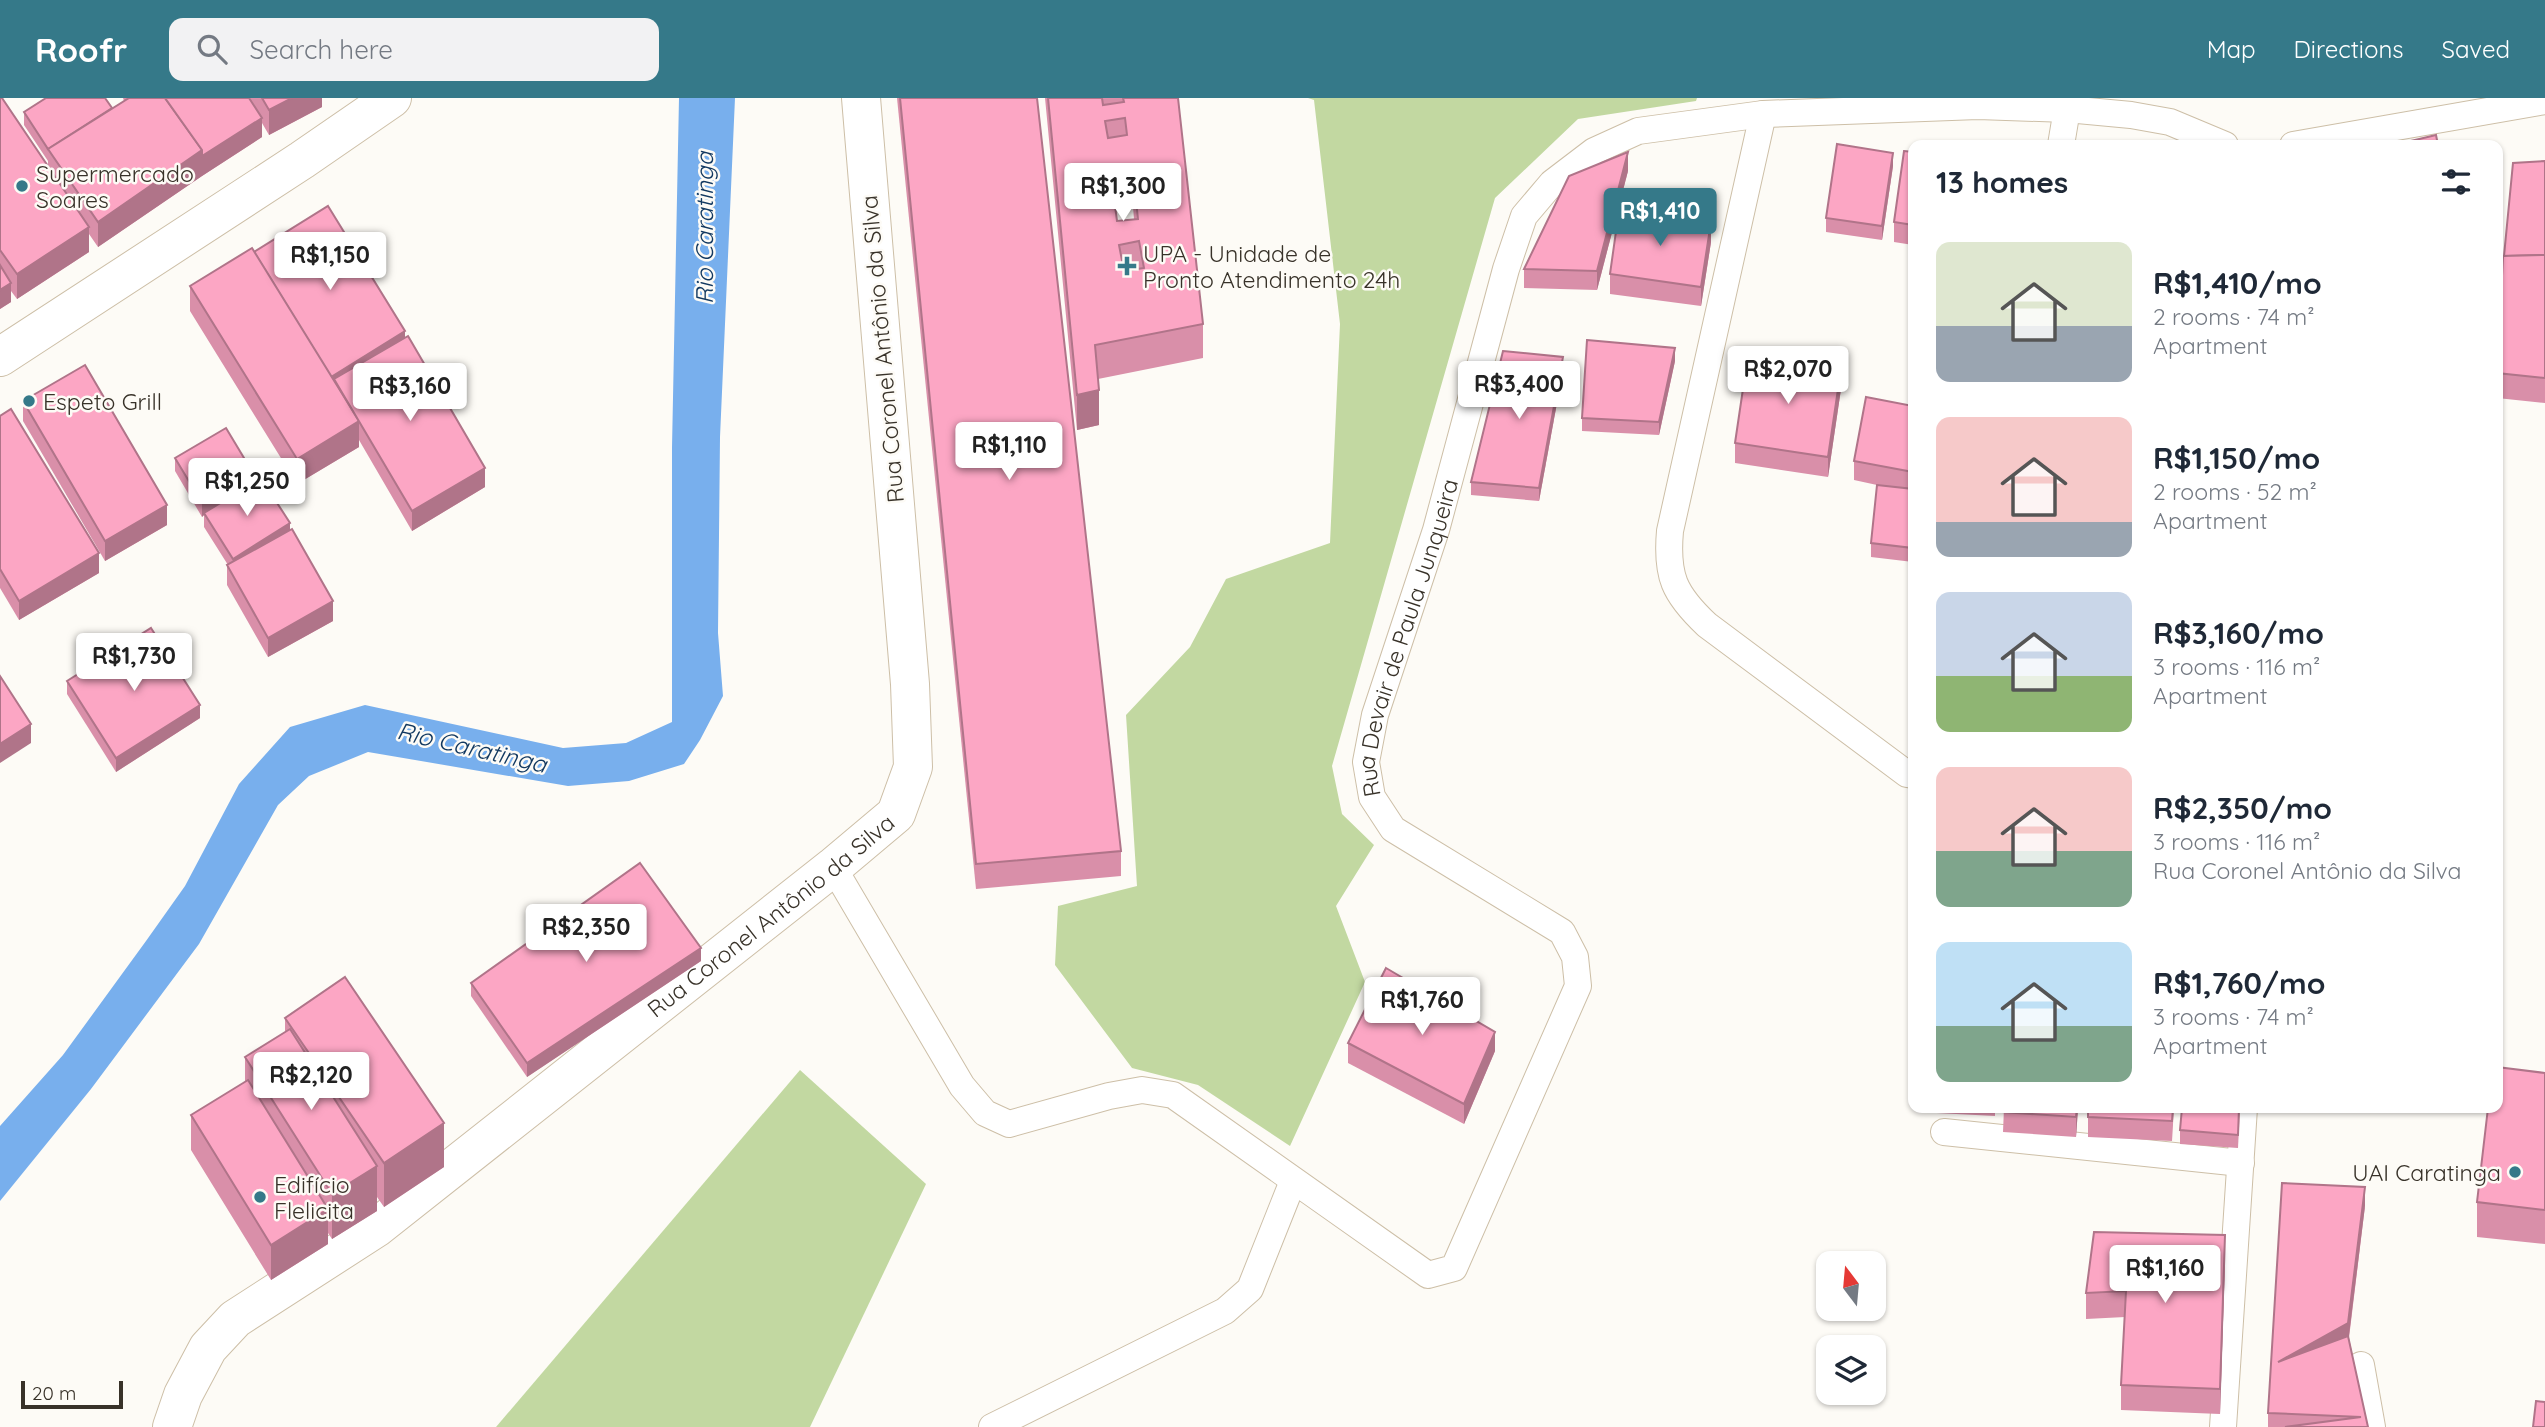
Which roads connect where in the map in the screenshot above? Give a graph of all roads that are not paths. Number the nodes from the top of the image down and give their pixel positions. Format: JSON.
{"nodes":[{"id":1,"x":392,"y":98,"type":"edge"},
{"id":2,"x":860,"y":98,"type":"edge"},
{"id":3,"x":2545,"y":101,"type":"edge"},
{"id":4,"x":2067,"y":109,"type":"junction"},
{"id":5,"x":1763,"y":114,"type":"junction"},
{"id":6,"x":2061,"y":140,"type":"edge"},
{"id":7,"x":2213,"y":140,"type":"edge"},
{"id":8,"x":2322,"y":140,"type":"edge"},
{"id":9,"x":0,"y":357,"type":"edge"},
{"id":10,"x":1908,"y":774,"type":"edge"},
{"id":11,"x":833,"y":867,"type":"junction"},
{"id":12,"x":2244,"y":1113,"type":"edge"},
{"id":13,"x":1944,"y":1132,"type":"dead end"},
{"id":14,"x":2241,"y":1163,"type":"junction"},
{"id":15,"x":1293,"y":1181,"type":"junction"},
{"id":16,"x":2361,"y":1365,"type":"dead end"},
{"id":17,"x":172,"y":1427,"type":"edge"},
{"id":18,"x":992,"y":1427,"type":"edge"},
{"id":19,"x":2223,"y":1427,"type":"edge"},
{"id":20,"x":2372,"y":1427,"type":"edge"}],
"edges":[{"from":1,"to":9,"type":"main road"},
{"from":2,"to":11,"type":"main road","name":"Rua Coronel Antônio da Silva"},
{"from":3,"to":8,"type":"street"},
{"from":4,"to":5,"type":"street"},
{"from":4,"to":6,"type":"street"},
{"from":4,"to":7,"type":"street"},
{"from":5,"to":10,"type":"street"},
{"from":5,"to":15,"type":"street","name":"Rua Devair de Paula Junqueira"},
{"from":11,"to":15,"type":"street","name":"Rua Devair de Paula Junqueira"},
{"from":11,"to":17,"type":"main road","name":"Rua Coronel Antônio da Silva"},
{"from":12,"to":14,"type":"street"},
{"from":13,"to":14,"type":"street"},
{"from":14,"to":19,"type":"street"},
{"from":15,"to":18,"type":"street"},
{"from":16,"to":20,"type":"street"}]}
